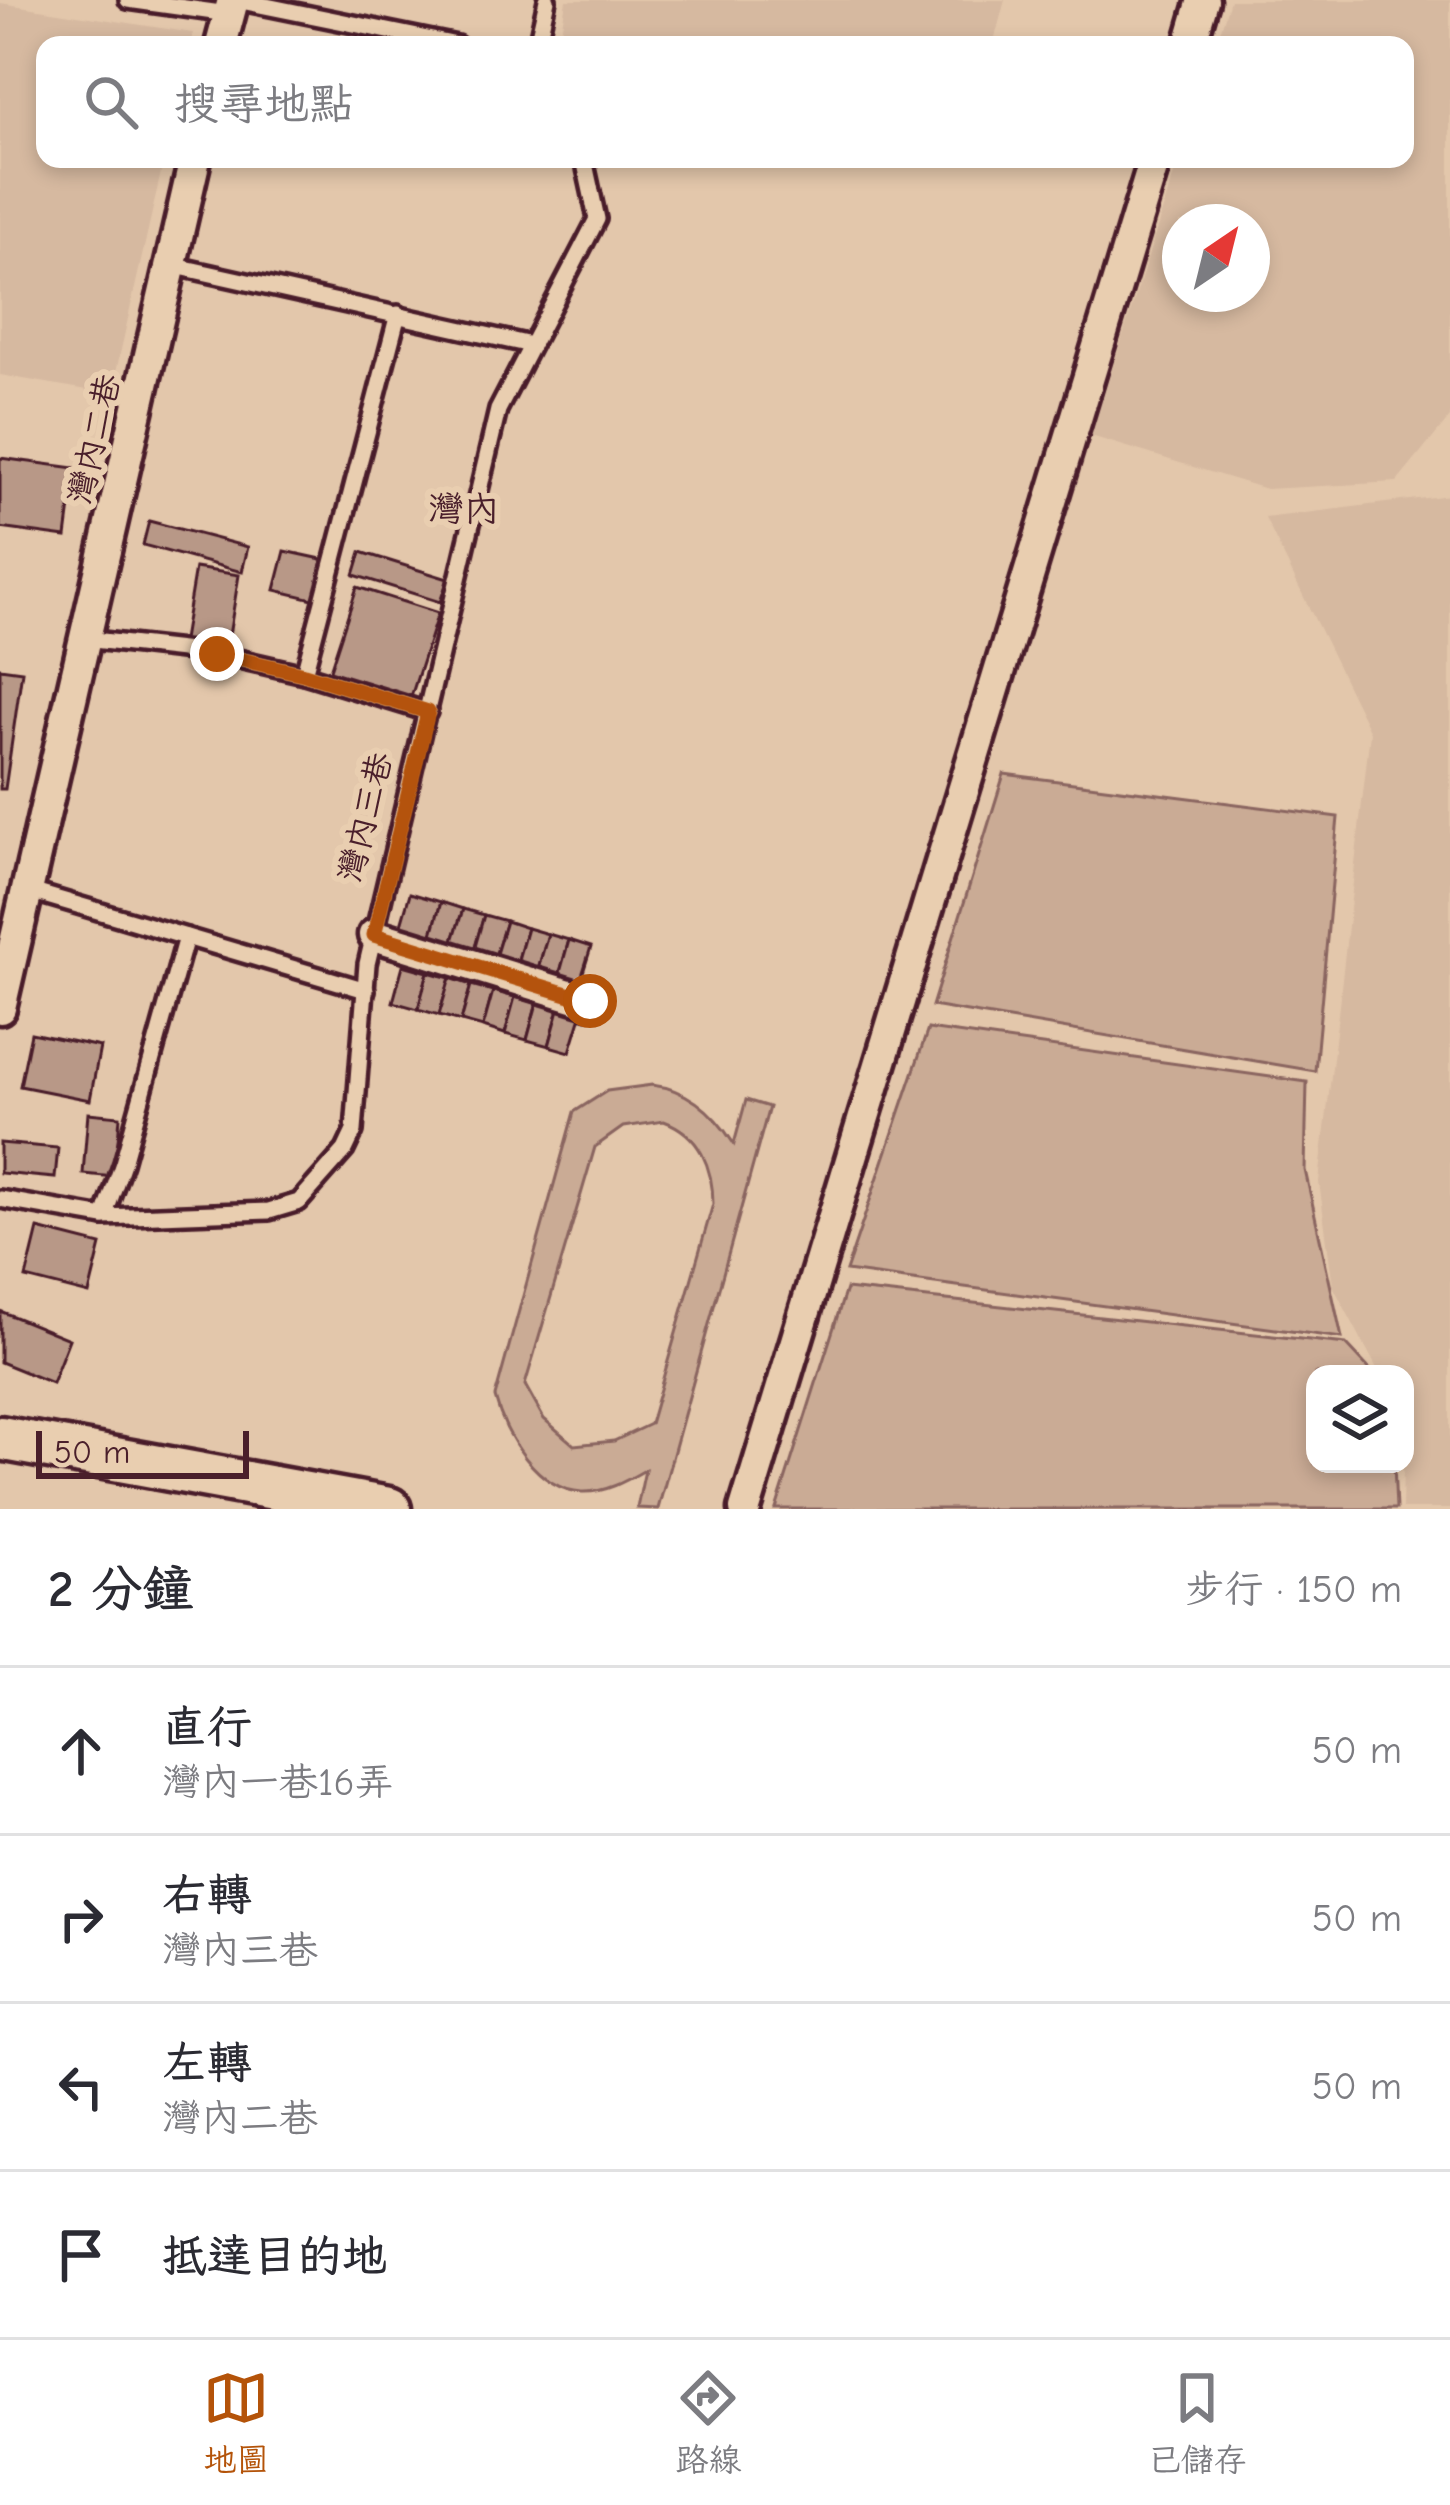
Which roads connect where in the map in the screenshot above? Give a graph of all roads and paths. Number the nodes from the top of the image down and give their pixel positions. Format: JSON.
{"nodes":[{"id":1,"x":128,"y":0,"type":"edge"},
{"id":2,"x":548,"y":0,"type":"edge"},
{"id":3,"x":1204,"y":0,"type":"edge"},
{"id":4,"x":232,"y":5,"type":"edge"},
{"id":5,"x":223,"y":36,"type":"edge"},
{"id":6,"x":406,"y":36,"type":"edge"},
{"id":7,"x":539,"y":36,"type":"edge"},
{"id":8,"x":1193,"y":36,"type":"edge"},
{"id":9,"x":193,"y":168,"type":"edge"},
{"id":10,"x":586,"y":168,"type":"edge"},
{"id":11,"x":1152,"y":168,"type":"edge"},
{"id":12,"x":171,"y":266,"type":"junction"},
{"id":13,"x":398,"y":314,"type":"junction"},
{"id":14,"x":531,"y":345,"type":"junction"},
{"id":15,"x":85,"y":639,"type":"junction"},
{"id":16,"x":304,"y":674,"type":"junction"},
{"id":17,"x":428,"y":712,"type":"junction"},
{"id":18,"x":27,"y":890,"type":"junction"},
{"id":19,"x":374,"y":935,"type":"junction"},
{"id":20,"x":186,"y":937,"type":"junction"},
{"id":21,"x":366,"y":989,"type":"junction"},
{"id":22,"x":590,"y":1001,"type":"dead end"},
{"id":23,"x":0,"y":1008,"type":"edge"},
{"id":24,"x":0,"y":1198,"type":"edge"},
{"id":25,"x":104,"y":1216,"type":"junction"},
{"id":26,"x":0,"y":1438,"type":"edge"},
{"id":27,"x":389,"y":1509,"type":"edge"},
{"id":28,"x":745,"y":1509,"type":"edge"}],
"edges":[{"from":1,"to":4,"type":"lane"},
{"from":2,"to":7,"type":"lane"},
{"from":3,"to":8,"type":"street"},
{"from":4,"to":5,"type":"street"},
{"from":4,"to":6,"type":"lane"},
{"from":9,"to":12,"type":"street"},
{"from":10,"to":14,"type":"lane","name":"灣內三巷"},
{"from":11,"to":28,"type":"street"},
{"from":12,"to":13,"type":"lane"},
{"from":12,"to":15,"type":"street","name":"灣內二巷"},
{"from":13,"to":14,"type":"lane"},
{"from":13,"to":16,"type":"lane"},
{"from":14,"to":17,"type":"lane","name":"灣內三巷"},
{"from":15,"to":16,"type":"lane"},
{"from":15,"to":18,"type":"street","name":"灣內二巷"},
{"from":16,"to":17,"type":"lane"},
{"from":17,"to":19,"type":"lane","name":"灣內三巷"},
{"from":18,"to":20,"type":"lane"},
{"from":18,"to":23,"type":"street","name":"灣內二巷"},
{"from":19,"to":21,"type":"lane","name":"灣內三巷"},
{"from":19,"to":22,"type":"street"},
{"from":20,"to":21,"type":"lane"},
{"from":20,"to":25,"type":"lane"},
{"from":21,"to":25,"type":"lane","name":"灣內三巷"},
{"from":24,"to":25,"type":"lane","name":"灣內三巷"},
{"from":26,"to":27,"type":"street"}]}
